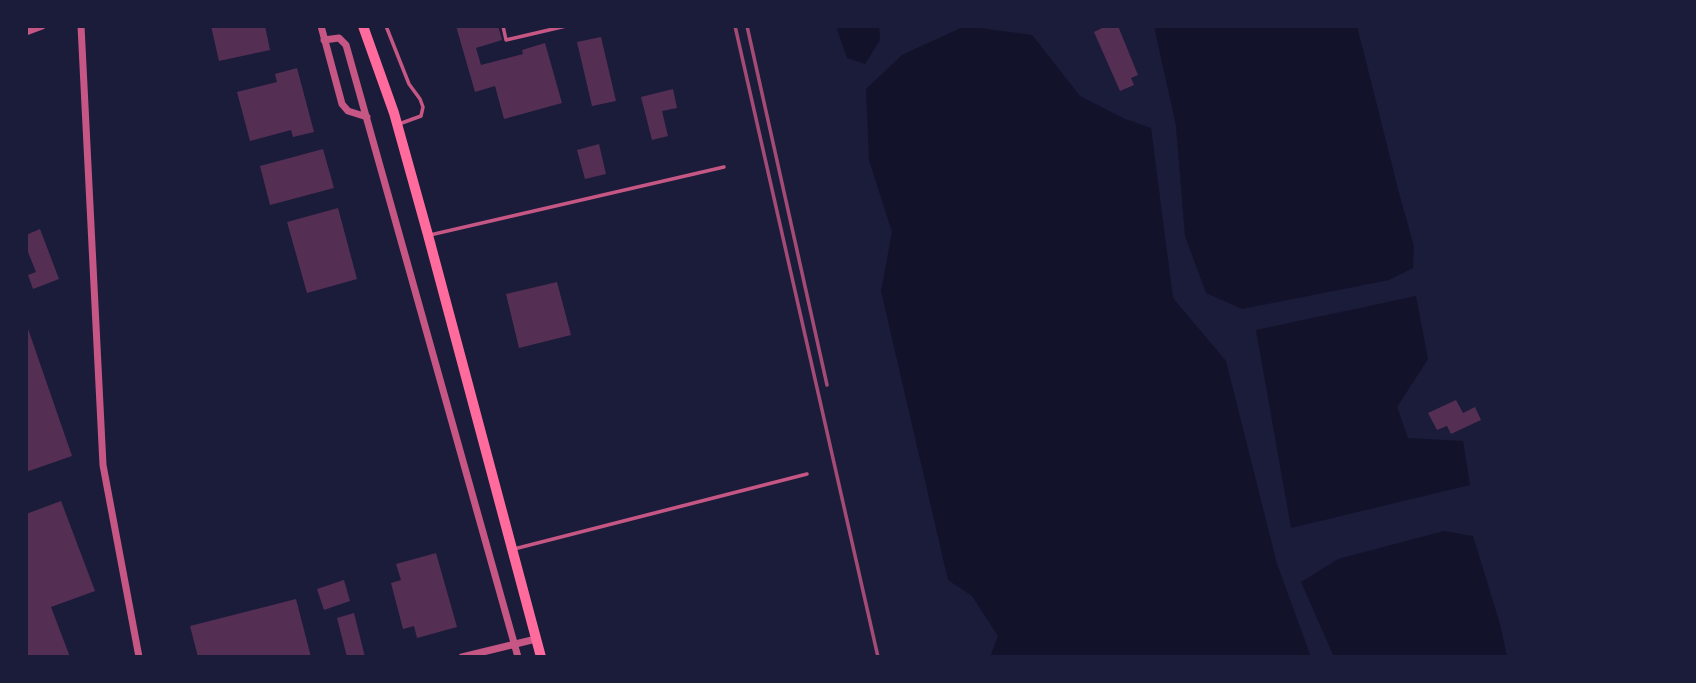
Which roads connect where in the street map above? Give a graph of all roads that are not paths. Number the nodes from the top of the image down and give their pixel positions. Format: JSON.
{"nodes":[{"id":1,"x":42,"y":26,"type":"edge"},
{"id":2,"x":81,"y":26,"type":"edge"},
{"id":3,"x":321,"y":26,"type":"edge"},
{"id":4,"x":363,"y":26,"type":"edge"},
{"id":5,"x":386,"y":26,"type":"edge"},
{"id":6,"x":503,"y":26,"type":"edge"},
{"id":7,"x":566,"y":26,"type":"edge"},
{"id":8,"x":26,"y":32,"type":"edge"},
{"id":9,"x":324,"y":40,"type":"junction"},
{"id":10,"x":367,"y":117,"type":"junction"},
{"id":11,"x":397,"y":125,"type":"junction"},
{"id":12,"x":724,"y":167,"type":"dead end"},
{"id":13,"x":428,"y":235,"type":"junction"},
{"id":14,"x":807,"y":474,"type":"dead end"},
{"id":15,"x":512,"y":550,"type":"junction"},
{"id":16,"x":536,"y":639,"type":"junction"},
{"id":17,"x":515,"y":645,"type":"junction"},
{"id":18,"x":139,"y":657,"type":"edge"},
{"id":19,"x":462,"y":657,"type":"edge"},
{"id":20,"x":518,"y":657,"type":"edge"},
{"id":21,"x":541,"y":657,"type":"edge"}],
"edges":[{"from":1,"to":8,"type":"street"},
{"from":2,"to":18,"type":"street"},
{"from":3,"to":9,"type":"street"},
{"from":4,"to":11,"type":"main road"},
{"from":5,"to":11,"type":"lane"},
{"from":6,"to":7,"type":"lane"},
{"from":9,"to":10,"type":"street"},
{"from":9,"to":10,"type":"street"},
{"from":10,"to":17,"type":"street"},
{"from":11,"to":13,"type":"main road"},
{"from":12,"to":13,"type":"lane"},
{"from":13,"to":15,"type":"main road"},
{"from":14,"to":15,"type":"lane"},
{"from":15,"to":16,"type":"main road"},
{"from":16,"to":17,"type":"street"},
{"from":16,"to":21,"type":"main road"},
{"from":17,"to":19,"type":"street"},
{"from":17,"to":20,"type":"street"}]}
